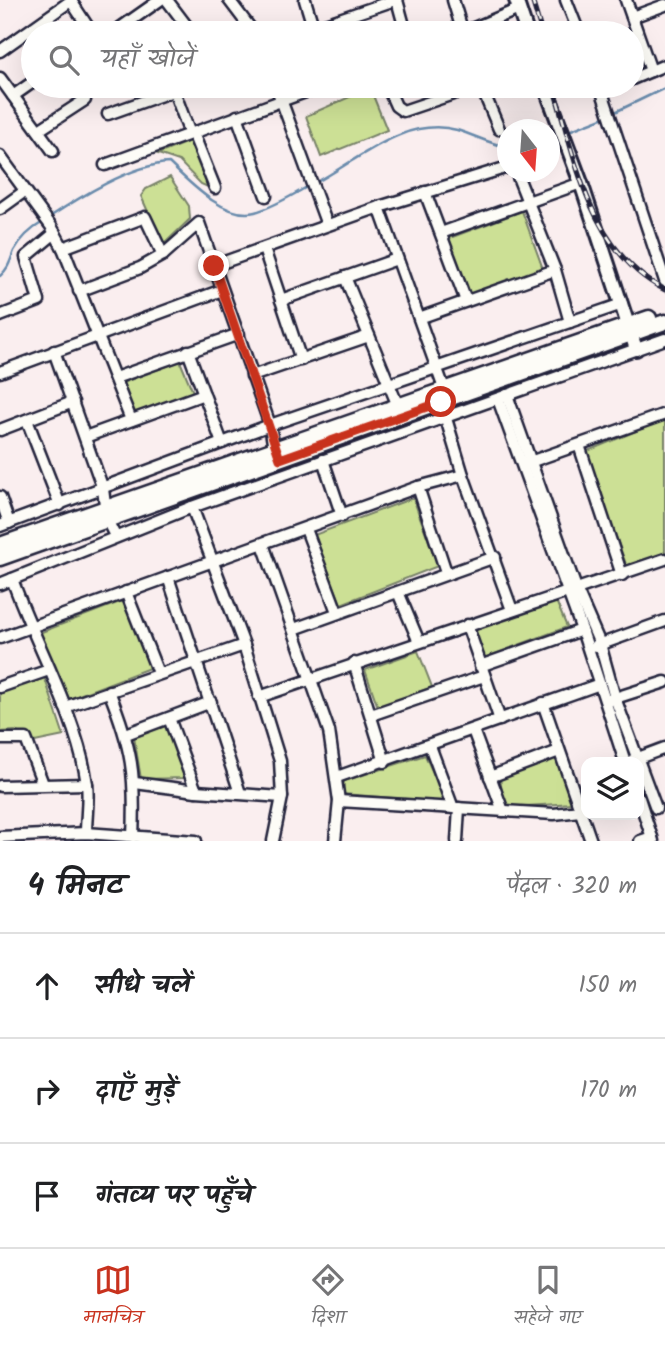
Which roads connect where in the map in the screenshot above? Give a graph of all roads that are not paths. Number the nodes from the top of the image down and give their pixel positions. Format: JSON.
{"nodes":[{"id":1,"x":72,"y":0,"type":"edge"},
{"id":2,"x":160,"y":0,"type":"edge"},
{"id":3,"x":167,"y":0,"type":"edge"},
{"id":4,"x":305,"y":0,"type":"edge"},
{"id":5,"x":396,"y":0,"type":"edge"},
{"id":6,"x":453,"y":0,"type":"edge"},
{"id":7,"x":566,"y":0,"type":"edge"},
{"id":8,"x":626,"y":0,"type":"edge"},
{"id":9,"x":232,"y":1,"type":"edge"},
{"id":10,"x":517,"y":4,"type":"edge"},
{"id":11,"x":665,"y":5,"type":"edge"},
{"id":12,"x":632,"y":17,"type":"junction"},
{"id":13,"x":48,"y":21,"type":"edge"},
{"id":14,"x":85,"y":21,"type":"edge"},
{"id":15,"x":130,"y":21,"type":"edge"},
{"id":16,"x":183,"y":21,"type":"edge"},
{"id":17,"x":246,"y":21,"type":"edge"},
{"id":18,"x":311,"y":21,"type":"edge"},
{"id":19,"x":340,"y":21,"type":"edge"},
{"id":20,"x":402,"y":21,"type":"edge"},
{"id":21,"x":459,"y":21,"type":"edge"},
{"id":22,"x":485,"y":21,"type":"edge"},
{"id":23,"x":523,"y":21,"type":"edge"},
{"id":24,"x":574,"y":21,"type":"edge"},
{"id":25,"x":633,"y":21,"type":"edge"},
{"id":26,"x":21,"y":39,"type":"edge"},
{"id":27,"x":0,"y":51,"type":"edge"},
{"id":28,"x":644,"y":51,"type":"edge"},
{"id":29,"x":665,"y":65,"type":"edge"},
{"id":30,"x":651,"y":71,"type":"junction"},
{"id":31,"x":644,"y":74,"type":"edge"},
{"id":32,"x":0,"y":78,"type":"edge"},
{"id":33,"x":21,"y":90,"type":"edge"},
{"id":34,"x":13,"y":96,"type":"junction"},
{"id":35,"x":84,"y":98,"type":"edge"},
{"id":36,"x":154,"y":98,"type":"edge"},
{"id":37,"x":177,"y":98,"type":"edge"},
{"id":38,"x":281,"y":98,"type":"edge"},
{"id":39,"x":290,"y":98,"type":"edge"},
{"id":40,"x":392,"y":98,"type":"edge"},
{"id":41,"x":443,"y":98,"type":"edge"},
{"id":42,"x":485,"y":98,"type":"edge"},
{"id":43,"x":549,"y":98,"type":"edge"},
{"id":44,"x":604,"y":98,"type":"edge"},
{"id":45,"x":282,"y":101,"type":"junction"},
{"id":46,"x":108,"y":114,"type":"dead end"},
{"id":47,"x":237,"y":116,"type":"junction"},
{"id":48,"x":497,"y":125,"type":"edge"},
{"id":49,"x":39,"y":130,"type":"junction"},
{"id":50,"x":192,"y":133,"type":"junction"},
{"id":51,"x":53,"y":150,"type":"dead end"},
{"id":52,"x":0,"y":156,"type":"edge"},
{"id":53,"x":104,"y":165,"type":"dead end"},
{"id":54,"x":497,"y":170,"type":"edge"},
{"id":55,"x":521,"y":182,"type":"edge"},
{"id":56,"x":581,"y":183,"type":"junction"},
{"id":57,"x":215,"y":188,"type":"dead end"},
{"id":58,"x":25,"y":191,"type":"junction"},
{"id":59,"x":425,"y":192,"type":"junction"},
{"id":60,"x":266,"y":196,"type":"dead end"},
{"id":61,"x":529,"y":200,"type":"junction"},
{"id":62,"x":379,"y":207,"type":"junction"},
{"id":63,"x":0,"y":209,"type":"edge"},
{"id":64,"x":327,"y":225,"type":"junction"},
{"id":65,"x":53,"y":230,"type":"junction"},
{"id":66,"x":441,"y":233,"type":"junction"},
{"id":67,"x":63,"y":248,"type":"junction"},
{"id":68,"x":264,"y":249,"type":"junction"},
{"id":69,"x":163,"y":255,"type":"junction"},
{"id":70,"x":397,"y":258,"type":"junction"},
{"id":71,"x":214,"y":266,"type":"junction"},
{"id":72,"x":555,"y":271,"type":"junction"},
{"id":73,"x":345,"y":277,"type":"junction"},
{"id":74,"x":665,"y":281,"type":"edge"},
{"id":75,"x":222,"y":290,"type":"junction"},
{"id":76,"x":79,"y":291,"type":"junction"},
{"id":77,"x":281,"y":300,"type":"junction"},
{"id":78,"x":466,"y":301,"type":"junction"},
{"id":79,"x":622,"y":304,"type":"junction"},
{"id":80,"x":665,"y":313,"type":"edge"},
{"id":81,"x":0,"y":317,"type":"edge"},
{"id":82,"x":419,"y":318,"type":"junction"},
{"id":83,"x":570,"y":322,"type":"junction"},
{"id":84,"x":665,"y":322,"type":"edge"},
{"id":85,"x":99,"y":334,"type":"junction"},
{"id":86,"x":239,"y":334,"type":"junction"},
{"id":87,"x":369,"y":336,"type":"junction"},
{"id":88,"x":631,"y":337,"type":"junction"},
{"id":89,"x":665,"y":340,"type":"edge"},
{"id":90,"x":54,"y":351,"type":"junction"},
{"id":91,"x":188,"y":351,"type":"junction"},
{"id":92,"x":301,"y":360,"type":"junction"},
{"id":93,"x":437,"y":368,"type":"junction"},
{"id":94,"x":0,"y":372,"type":"edge"},
{"id":95,"x":252,"y":376,"type":"junction"},
{"id":96,"x":115,"y":378,"type":"junction"},
{"id":97,"x":390,"y":384,"type":"junction"},
{"id":98,"x":204,"y":394,"type":"junction"},
{"id":99,"x":444,"y":397,"type":"junction"},
{"id":100,"x":503,"y":397,"type":"junction"},
{"id":101,"x":73,"y":402,"type":"junction"},
{"id":102,"x":398,"y":406,"type":"junction"},
{"id":103,"x":665,"y":414,"type":"edge"},
{"id":104,"x":446,"y":418,"type":"junction"},
{"id":105,"x":131,"y":419,"type":"junction"},
{"id":106,"x":27,"y":420,"type":"junction"},
{"id":107,"x":270,"y":425,"type":"junction"},
{"id":108,"x":0,"y":430,"type":"edge"},
{"id":109,"x":85,"y":436,"type":"junction"},
{"id":110,"x":222,"y":443,"type":"junction"},
{"id":111,"x":579,"y":445,"type":"junction"},
{"id":112,"x":277,"y":454,"type":"junction"},
{"id":113,"x":323,"y":460,"type":"junction"},
{"id":114,"x":526,"y":463,"type":"junction"},
{"id":115,"x":292,"y":471,"type":"junction"},
{"id":116,"x":463,"y":475,"type":"junction"},
{"id":117,"x":418,"y":487,"type":"junction"},
{"id":118,"x":103,"y":489,"type":"junction"},
{"id":119,"x":0,"y":497,"type":"edge"},
{"id":120,"x":60,"y":505,"type":"junction"},
{"id":121,"x":192,"y":507,"type":"junction"},
{"id":122,"x":107,"y":514,"type":"junction"},
{"id":123,"x":342,"y":516,"type":"junction"},
{"id":124,"x":5,"y":524,"type":"edge"},
{"id":125,"x":306,"y":529,"type":"junction"},
{"id":126,"x":115,"y":536,"type":"junction"},
{"id":127,"x":263,"y":544,"type":"junction"},
{"id":128,"x":0,"y":545,"type":"edge"},
{"id":129,"x":495,"y":557,"type":"junction"},
{"id":130,"x":0,"y":558,"type":"edge"},
{"id":131,"x":665,"y":559,"type":"edge"},
{"id":132,"x":212,"y":563,"type":"junction"},
{"id":133,"x":446,"y":572,"type":"junction"},
{"id":134,"x":622,"y":575,"type":"junction"},
{"id":135,"x":168,"y":577,"type":"junction"},
{"id":136,"x":12,"y":579,"type":"junction"},
{"id":137,"x":0,"y":584,"type":"edge"},
{"id":138,"x":578,"y":591,"type":"junction"},
{"id":139,"x":126,"y":592,"type":"junction"},
{"id":140,"x":398,"y":592,"type":"junction"},
{"id":141,"x":567,"y":595,"type":"junction"},
{"id":142,"x":512,"y":610,"type":"junction"},
{"id":143,"x":337,"y":612,"type":"junction"},
{"id":144,"x":665,"y":621,"type":"edge"},
{"id":145,"x":467,"y":625,"type":"junction"},
{"id":146,"x":30,"y":628,"type":"junction"},
{"id":147,"x":294,"y":629,"type":"junction"},
{"id":148,"x":582,"y":630,"type":"junction"},
{"id":149,"x":0,"y":638,"type":"edge"},
{"id":150,"x":419,"y":642,"type":"junction"},
{"id":151,"x":600,"y":644,"type":"junction"},
{"id":152,"x":244,"y":645,"type":"junction"},
{"id":153,"x":587,"y":649,"type":"junction"},
{"id":154,"x":197,"y":660,"type":"junction"},
{"id":155,"x":354,"y":663,"type":"junction"},
{"id":156,"x":49,"y":670,"type":"junction"},
{"id":157,"x":482,"y":671,"type":"junction"},
{"id":158,"x":158,"y":673,"type":"junction"},
{"id":159,"x":312,"y":680,"type":"junction"},
{"id":160,"x":597,"y":685,"type":"junction"},
{"id":161,"x":664,"y":685,"type":"edge"},
{"id":162,"x":0,"y":687,"type":"edge"},
{"id":163,"x":109,"y":691,"type":"junction"},
{"id":164,"x":259,"y":697,"type":"junction"},
{"id":165,"x":615,"y":698,"type":"junction"},
{"id":166,"x":211,"y":702,"type":"junction"},
{"id":167,"x":604,"y":702,"type":"junction"},
{"id":168,"x":543,"y":703,"type":"junction"},
{"id":169,"x":65,"y":707,"type":"junction"},
{"id":170,"x":370,"y":715,"type":"junction"},
{"id":171,"x":169,"y":718,"type":"junction"},
{"id":172,"x":500,"y":720,"type":"junction"},
{"id":173,"x":473,"y":730,"type":"junction"},
{"id":174,"x":126,"y":734,"type":"junction"},
{"id":175,"x":0,"y":739,"type":"edge"},
{"id":176,"x":430,"y":746,"type":"junction"},
{"id":177,"x":665,"y":748,"type":"edge"},
{"id":178,"x":559,"y":751,"type":"junction"},
{"id":179,"x":628,"y":757,"type":"edge"},
{"id":180,"x":629,"y":757,"type":"edge"},
{"id":181,"x":641,"y":757,"type":"edge"},
{"id":182,"x":385,"y":762,"type":"junction"},
{"id":183,"x":490,"y":776,"type":"junction"},
{"id":184,"x":337,"y":777,"type":"junction"},
{"id":185,"x":644,"y":781,"type":"edge"},
{"id":186,"x":135,"y":783,"type":"junction"},
{"id":187,"x":43,"y":784,"type":"junction"},
{"id":188,"x":87,"y":784,"type":"junction"},
{"id":189,"x":0,"y":786,"type":"edge"},
{"id":190,"x":195,"y":791,"type":"junction"},
{"id":191,"x":240,"y":793,"type":"junction"},
{"id":192,"x":282,"y":797,"type":"junction"},
{"id":193,"x":339,"y":801,"type":"junction"},
{"id":194,"x":661,"y":806,"type":"edge"},
{"id":195,"x":456,"y":808,"type":"junction"},
{"id":196,"x":503,"y":811,"type":"junction"},
{"id":197,"x":580,"y":811,"type":"junction"},
{"id":198,"x":645,"y":814,"type":"joint"},
{"id":199,"x":86,"y":833,"type":"junction"},
{"id":200,"x":133,"y":836,"type":"junction"},
{"id":201,"x":0,"y":837,"type":"edge"},
{"id":202,"x":653,"y":839,"type":"edge"},
{"id":203,"x":196,"y":841,"type":"edge"},
{"id":204,"x":274,"y":841,"type":"edge"},
{"id":205,"x":335,"y":841,"type":"edge"},
{"id":206,"x":457,"y":841,"type":"edge"},
{"id":207,"x":591,"y":841,"type":"edge"},
{"id":208,"x":640,"y":841,"type":"edge"}],
"edges":[{"from":1,"to":13,"type":"street"},
{"from":1,"to":14,"type":"street"},
{"from":2,"to":15,"type":"street"},
{"from":3,"to":16,"type":"street"},
{"from":4,"to":18,"type":"street"},
{"from":5,"to":19,"type":"street"},
{"from":5,"to":20,"type":"street"},
{"from":6,"to":21,"type":"street"},
{"from":7,"to":24,"type":"street"},
{"from":8,"to":12,"type":"street"},
{"from":9,"to":17,"type":"street"},
{"from":10,"to":22,"type":"street"},
{"from":10,"to":23,"type":"street"},
{"from":11,"to":12,"type":"street"},
{"from":12,"to":25,"type":"street"},
{"from":26,"to":27,"type":"street"},
{"from":28,"to":30,"type":"street"},
{"from":29,"to":30,"type":"street"},
{"from":30,"to":31,"type":"street"},
{"from":32,"to":34,"type":"street"},
{"from":33,"to":34,"type":"street"},
{"from":34,"to":49,"type":"street"},
{"from":35,"to":49,"type":"street"},
{"from":36,"to":46,"type":"street"},
{"from":37,"to":50,"type":"street"},
{"from":38,"to":45,"type":"street"},
{"from":39,"to":45,"type":"street"},
{"from":40,"to":41,"type":"street"},
{"from":42,"to":48,"type":"street"},
{"from":43,"to":56,"type":"street"},
{"from":44,"to":74,"type":"street"},
{"from":45,"to":47,"type":"street"},
{"from":45,"to":64,"type":"street"},
{"from":47,"to":50,"type":"street"},
{"from":47,"to":60,"type":"street"},
{"from":49,"to":51,"type":"street"},
{"from":50,"to":53,"type":"street"},
{"from":50,"to":57,"type":"street"},
{"from":52,"to":58,"type":"street"},
{"from":54,"to":59,"type":"street"},
{"from":55,"to":61,"type":"street"},
{"from":56,"to":61,"type":"street"},
{"from":56,"to":79,"type":"street"},
{"from":58,"to":63,"type":"street"},
{"from":58,"to":65,"type":"street"},
{"from":59,"to":62,"type":"street"},
{"from":59,"to":66,"type":"street"},
{"from":61,"to":66,"type":"street"},
{"from":61,"to":72,"type":"street"},
{"from":62,"to":64,"type":"street"},
{"from":62,"to":70,"type":"street"},
{"from":64,"to":68,"type":"street"},
{"from":65,"to":67,"type":"street"},
{"from":65,"to":81,"type":"street"},
{"from":66,"to":78,"type":"street"},
{"from":67,"to":69,"type":"street"},
{"from":67,"to":76,"type":"street"},
{"from":68,"to":71,"type":"street"},
{"from":68,"to":77,"type":"street"},
{"from":69,"to":71,"type":"street"},
{"from":69,"to":76,"type":"street"},
{"from":70,"to":73,"type":"street"},
{"from":70,"to":82,"type":"street"},
{"from":71,"to":75,"type":"street"},
{"from":72,"to":78,"type":"street"},
{"from":72,"to":83,"type":"street"},
{"from":73,"to":77,"type":"street"},
{"from":73,"to":87,"type":"street"},
{"from":75,"to":85,"type":"street"},
{"from":75,"to":86,"type":"street"},
{"from":76,"to":85,"type":"street"},
{"from":77,"to":92,"type":"street"},
{"from":78,"to":82,"type":"street"},
{"from":79,"to":83,"type":"street"},
{"from":79,"to":88,"type":"street"},
{"from":80,"to":88,"type":"main road"},
{"from":82,"to":93,"type":"street"},
{"from":83,"to":93,"type":"street"},
{"from":84,"to":88,"type":"main road"},
{"from":85,"to":90,"type":"street"},
{"from":85,"to":96,"type":"street"},
{"from":86,"to":91,"type":"street"},
{"from":86,"to":95,"type":"street"},
{"from":87,"to":92,"type":"street"},
{"from":87,"to":97,"type":"street"},
{"from":88,"to":89,"type":"street"},
{"from":88,"to":99,"type":"main road"},
{"from":88,"to":100,"type":"street"},
{"from":90,"to":94,"type":"street"},
{"from":90,"to":101,"type":"street"},
{"from":91,"to":96,"type":"street"},
{"from":91,"to":98,"type":"street"},
{"from":92,"to":95,"type":"street"},
{"from":93,"to":97,"type":"street"},
{"from":93,"to":99,"type":"street"},
{"from":95,"to":107,"type":"street"},
{"from":96,"to":105,"type":"street"},
{"from":97,"to":102,"type":"street"},
{"from":97,"to":107,"type":"street"},
{"from":98,"to":105,"type":"street"},
{"from":98,"to":110,"type":"street"},
{"from":99,"to":102,"type":"main road"},
{"from":99,"to":104,"type":"street"},
{"from":99,"to":112,"type":"main road"},
{"from":100,"to":104,"type":"street"},
{"from":100,"to":114,"type":"street"},
{"from":101,"to":106,"type":"street"},
{"from":101,"to":109,"type":"street"},
{"from":102,"to":112,"type":"main road"},
{"from":103,"to":111,"type":"street"},
{"from":104,"to":113,"type":"street"},
{"from":104,"to":116,"type":"street"},
{"from":105,"to":109,"type":"street"},
{"from":106,"to":108,"type":"street"},
{"from":106,"to":120,"type":"street"},
{"from":107,"to":110,"type":"street"},
{"from":107,"to":112,"type":"street"},
{"from":109,"to":118,"type":"street"},
{"from":110,"to":118,"type":"street"},
{"from":111,"to":114,"type":"street"},
{"from":111,"to":134,"type":"street"},
{"from":112,"to":115,"type":"street"},
{"from":112,"to":122,"type":"main road"},
{"from":113,"to":115,"type":"street"},
{"from":113,"to":123,"type":"street"},
{"from":114,"to":138,"type":"street"},
{"from":114,"to":141,"type":"street"},
{"from":115,"to":121,"type":"street"},
{"from":116,"to":117,"type":"street"},
{"from":116,"to":129,"type":"street"},
{"from":117,"to":123,"type":"street"},
{"from":117,"to":133,"type":"street"},
{"from":118,"to":120,"type":"street"},
{"from":118,"to":122,"type":"street"},
{"from":119,"to":124,"type":"street"},
{"from":120,"to":124,"type":"street"},
{"from":121,"to":126,"type":"street"},
{"from":121,"to":132,"type":"street"},
{"from":122,"to":126,"type":"street"},
{"from":122,"to":128,"type":"main road"},
{"from":122,"to":130,"type":"main road"},
{"from":123,"to":125,"type":"street"},
{"from":125,"to":127,"type":"street"},
{"from":125,"to":143,"type":"street"},
{"from":126,"to":136,"type":"street"},
{"from":127,"to":132,"type":"street"},
{"from":127,"to":147,"type":"street"},
{"from":129,"to":133,"type":"street"},
{"from":129,"to":142,"type":"street"},
{"from":131,"to":134,"type":"street"},
{"from":132,"to":135,"type":"street"},
{"from":132,"to":152,"type":"street"},
{"from":133,"to":140,"type":"street"},
{"from":134,"to":138,"type":"street"},
{"from":135,"to":139,"type":"street"},
{"from":135,"to":154,"type":"street"},
{"from":136,"to":137,"type":"street"},
{"from":136,"to":146,"type":"street"},
{"from":138,"to":141,"type":"street"},
{"from":138,"to":151,"type":"street"},
{"from":139,"to":146,"type":"street"},
{"from":139,"to":158,"type":"street"},
{"from":140,"to":143,"type":"street"},
{"from":140,"to":150,"type":"street"},
{"from":141,"to":142,"type":"street"},
{"from":141,"to":148,"type":"street"},
{"from":142,"to":145,"type":"street"},
{"from":143,"to":147,"type":"street"},
{"from":144,"to":151,"type":"street"},
{"from":145,"to":150,"type":"street"},
{"from":145,"to":157,"type":"street"},
{"from":146,"to":149,"type":"street"},
{"from":146,"to":156,"type":"street"},
{"from":147,"to":159,"type":"street"},
{"from":148,"to":153,"type":"street"},
{"from":148,"to":157,"type":"street"},
{"from":150,"to":155,"type":"street"},
{"from":151,"to":153,"type":"street"},
{"from":151,"to":165,"type":"street"},
{"from":152,"to":154,"type":"street"},
{"from":152,"to":164,"type":"street"},
{"from":153,"to":160,"type":"street"},
{"from":154,"to":158,"type":"street"},
{"from":154,"to":166,"type":"street"},
{"from":155,"to":159,"type":"street"},
{"from":155,"to":170,"type":"street"},
{"from":156,"to":162,"type":"street"},
{"from":156,"to":169,"type":"street"},
{"from":157,"to":170,"type":"street"},
{"from":157,"to":172,"type":"street"},
{"from":158,"to":163,"type":"street"},
{"from":159,"to":164,"type":"street"},
{"from":159,"to":184,"type":"street"},
{"from":160,"to":167,"type":"street"},
{"from":160,"to":168,"type":"street"},
{"from":161,"to":165,"type":"street"},
{"from":163,"to":169,"type":"street"},
{"from":163,"to":174,"type":"street"},
{"from":164,"to":192,"type":"street"},
{"from":165,"to":167,"type":"street"},
{"from":165,"to":180,"type":"street"},
{"from":166,"to":171,"type":"street"},
{"from":166,"to":191,"type":"street"},
{"from":167,"to":179,"type":"street"},
{"from":168,"to":172,"type":"street"},
{"from":168,"to":178,"type":"street"},
{"from":169,"to":188,"type":"street"},
{"from":170,"to":182,"type":"street"},
{"from":171,"to":174,"type":"street"},
{"from":171,"to":190,"type":"street"},
{"from":172,"to":173,"type":"street"},
{"from":173,"to":176,"type":"street"},
{"from":173,"to":183,"type":"street"},
{"from":174,"to":186,"type":"street"},
{"from":175,"to":187,"type":"street"},
{"from":176,"to":182,"type":"street"},
{"from":176,"to":195,"type":"street"},
{"from":177,"to":181,"type":"street"},
{"from":178,"to":183,"type":"street"},
{"from":178,"to":197,"type":"street"},
{"from":182,"to":184,"type":"street"},
{"from":183,"to":196,"type":"street"},
{"from":184,"to":193,"type":"street"},
{"from":185,"to":194,"type":"street"},
{"from":186,"to":190,"type":"street"},
{"from":186,"to":200,"type":"street"},
{"from":187,"to":188,"type":"street"},
{"from":187,"to":189,"type":"street"},
{"from":188,"to":199,"type":"street"},
{"from":190,"to":191,"type":"street"},
{"from":191,"to":192,"type":"street"},
{"from":192,"to":204,"type":"street"},
{"from":193,"to":195,"type":"street"},
{"from":193,"to":205,"type":"street"},
{"from":194,"to":198,"type":"street"},
{"from":195,"to":196,"type":"street"},
{"from":195,"to":206,"type":"street"},
{"from":196,"to":197,"type":"street"},
{"from":197,"to":207,"type":"street"},
{"from":198,"to":202,"type":"street"},
{"from":199,"to":200,"type":"street"},
{"from":199,"to":201,"type":"street"},
{"from":200,"to":203,"type":"street"},
{"from":202,"to":208,"type":"street"}]}
